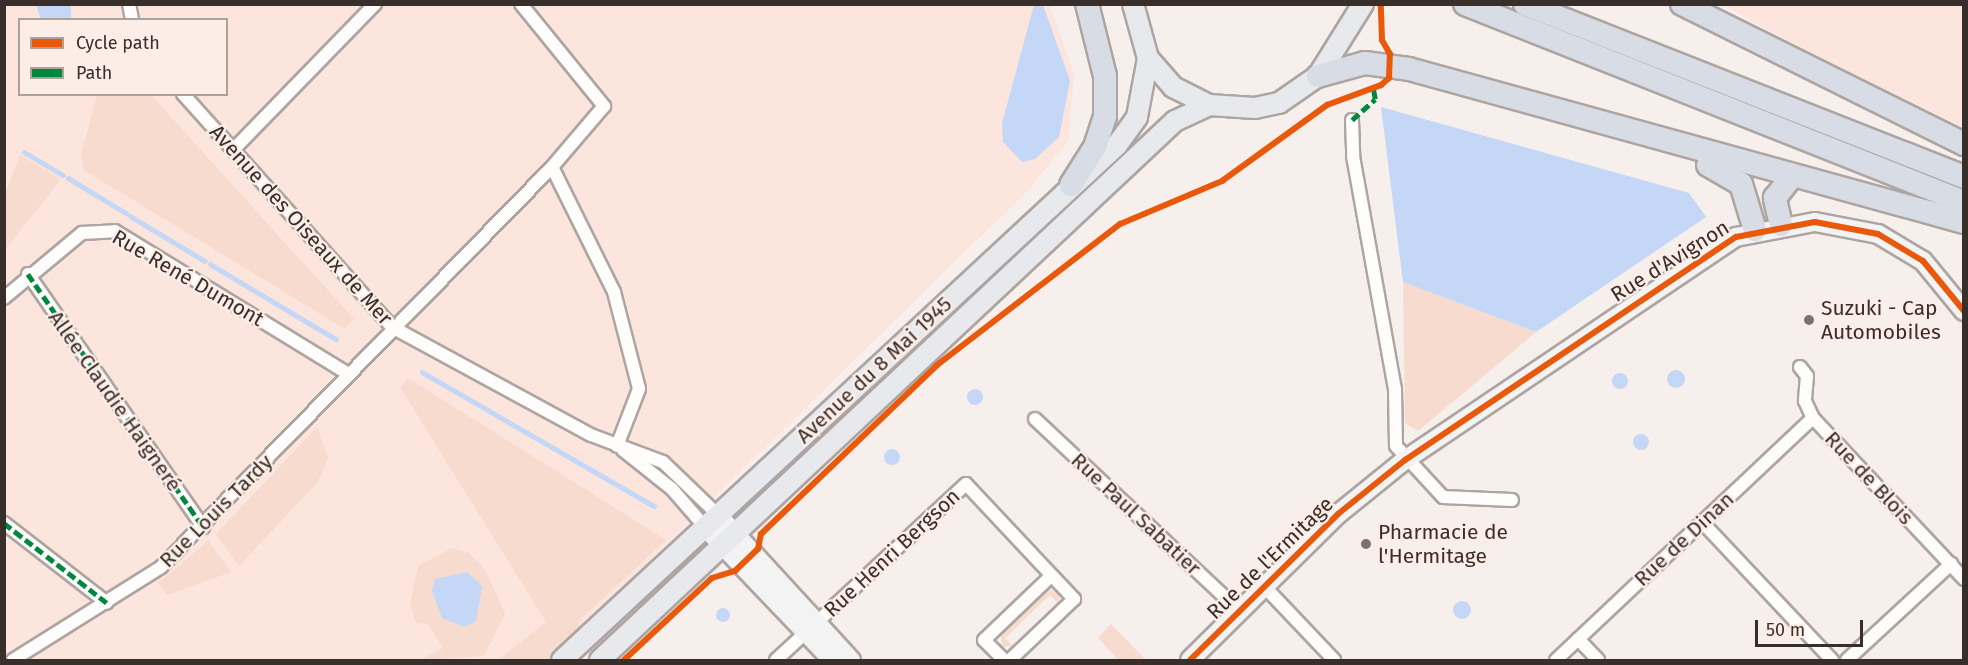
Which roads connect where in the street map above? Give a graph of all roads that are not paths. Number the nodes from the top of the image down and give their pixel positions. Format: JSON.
{"nodes":[{"id":1,"x":375,"y":4,"type":"edge"},
{"id":2,"x":521,"y":4,"type":"edge"},
{"id":3,"x":1087,"y":4,"type":"edge"},
{"id":4,"x":1133,"y":4,"type":"edge"},
{"id":5,"x":1363,"y":4,"type":"edge"},
{"id":6,"x":1465,"y":4,"type":"edge"},
{"id":7,"x":1525,"y":4,"type":"edge"},
{"id":8,"x":1682,"y":4,"type":"edge"},
{"id":9,"x":1148,"y":58,"type":"junction"},
{"id":10,"x":1318,"y":76,"type":"junction"},
{"id":11,"x":185,"y":96,"type":"edge"},
{"id":12,"x":1209,"y":105,"type":"junction"},
{"id":13,"x":1352,"y":120,"type":"dead end"},
{"id":14,"x":1655,"y":140,"type":"junction"},
{"id":15,"x":1964,"y":144,"type":"edge"},
{"id":16,"x":233,"y":150,"type":"junction"},
{"id":17,"x":552,"y":167,"type":"junction"},
{"id":18,"x":1964,"y":177,"type":"edge"},
{"id":19,"x":1790,"y":179,"type":"junction"},
{"id":20,"x":1071,"y":185,"type":"junction"},
{"id":21,"x":1964,"y":202,"type":"edge"},
{"id":22,"x":1964,"y":222,"type":"edge"},
{"id":23,"x":1781,"y":225,"type":"junction"},
{"id":24,"x":1755,"y":230,"type":"junction"},
{"id":25,"x":28,"y":274,"type":"junction"},
{"id":26,"x":4,"y":298,"type":"edge"},
{"id":27,"x":1964,"y":311,"type":"edge"},
{"id":28,"x":392,"y":327,"type":"junction"},
{"id":29,"x":1800,"y":367,"type":"dead end"},
{"id":30,"x":348,"y":374,"type":"junction"},
{"id":31,"x":1035,"y":418,"type":"dead end"},
{"id":32,"x":1813,"y":418,"type":"junction"},
{"id":33,"x":617,"y":446,"type":"junction"},
{"id":34,"x":1405,"y":460,"type":"junction"},
{"id":35,"x":1512,"y":500,"type":"dead end"},
{"id":36,"x":711,"y":521,"type":"junction"},
{"id":37,"x":1702,"y":522,"type":"junction"},
{"id":38,"x":4,"y":523,"type":"edge"},
{"id":39,"x":203,"y":527,"type":"junction"},
{"id":40,"x":728,"y":540,"type":"junction"},
{"id":41,"x":1951,"y":564,"type":"junction"},
{"id":42,"x":1052,"y":576,"type":"junction"},
{"id":43,"x":1964,"y":579,"type":"edge"},
{"id":44,"x":1263,"y":584,"type":"junction"},
{"id":45,"x":107,"y":603,"type":"junction"},
{"id":46,"x":1237,"y":609,"type":"junction"},
{"id":47,"x":811,"y":628,"type":"junction"},
{"id":48,"x":1578,"y":639,"type":"junction"},
{"id":49,"x":13,"y":660,"type":"edge"},
{"id":50,"x":562,"y":660,"type":"edge"},
{"id":51,"x":600,"y":660,"type":"edge"},
{"id":52,"x":776,"y":660,"type":"edge"},
{"id":53,"x":832,"y":660,"type":"edge"},
{"id":54,"x":851,"y":660,"type":"edge"},
{"id":55,"x":1004,"y":660,"type":"edge"},
{"id":56,"x":1010,"y":660,"type":"edge"},
{"id":57,"x":1190,"y":660,"type":"edge"},
{"id":58,"x":1334,"y":660,"type":"edge"},
{"id":59,"x":1556,"y":660,"type":"edge"},
{"id":60,"x":1598,"y":660,"type":"edge"},
{"id":61,"x":1832,"y":660,"type":"edge"},
{"id":62,"x":1847,"y":660,"type":"edge"}],
"edges":[{"from":1,"to":16,"type":"street"},
{"from":2,"to":17,"type":"street","name":"Rue Louis Tardy"},
{"from":3,"to":20,"type":"highway"},
{"from":4,"to":9,"type":"main road","name":"Avenue du 8 Mai 1945"},
{"from":5,"to":10,"type":"main road","name":"Avenue du 8 Mai 1945"},
{"from":6,"to":21,"type":"highway"},
{"from":7,"to":18,"type":"highway"},
{"from":8,"to":15,"type":"highway"},
{"from":9,"to":12,"type":"main road","name":"Avenue du 8 Mai 1945"},
{"from":9,"to":20,"type":"main road","name":"Avenue du 8 Mai 1945"},
{"from":10,"to":12,"type":"main road","name":"Avenue du 8 Mai 1945"},
{"from":10,"to":14,"type":"highway"},
{"from":11,"to":16,"type":"street","name":"Avenue des Oiseaux de Mer"},
{"from":12,"to":40,"type":"main road","name":"Avenue du 8 Mai 1945"},
{"from":13,"to":34,"type":"street"},
{"from":14,"to":19,"type":"highway"},
{"from":14,"to":24,"type":"highway"},
{"from":16,"to":28,"type":"street","name":"Avenue des Oiseaux de Mer"},
{"from":17,"to":28,"type":"street","name":"Rue Louis Tardy"},
{"from":17,"to":33,"type":"street"},
{"from":19,"to":22,"type":"highway"},
{"from":19,"to":23,"type":"highway"},
{"from":20,"to":36,"type":"main road","name":"Avenue du 8 Mai 1945"},
{"from":23,"to":24,"type":"street","name":"Rue d'Avignon"},
{"from":23,"to":27,"type":"street","name":"Rue d'Avignon"},
{"from":24,"to":34,"type":"street","name":"Rue d'Avignon"},
{"from":25,"to":26,"type":"street","name":"Rue René Dumont"},
{"from":25,"to":30,"type":"street","name":"Rue René Dumont"},
{"from":25,"to":39,"type":"street","name":"Allée Claudie Haigneré"},
{"from":28,"to":30,"type":"street","name":"Rue Louis Tardy"},
{"from":28,"to":33,"type":"street","name":"Avenue des Oiseaux de Mer"},
{"from":29,"to":32,"type":"street","name":"Rue de Blois"},
{"from":30,"to":39,"type":"street","name":"Rue Louis Tardy"},
{"from":31,"to":46,"type":"street","name":"Rue Paul Sabatier"},
{"from":32,"to":37,"type":"street","name":"Rue de Dinan"},
{"from":32,"to":41,"type":"street","name":"Rue de Blois"},
{"from":33,"to":36,"type":"street","name":"Avenue des Oiseaux de Mer"},
{"from":33,"to":36,"type":"street","name":"Avenue des Oiseaux de Mer"},
{"from":34,"to":35,"type":"street"},
{"from":34,"to":44,"type":"street","name":"Rue de l'Ermitage"},
{"from":36,"to":40,"type":"street","name":"Avenue des Oiseaux de Mer"},
{"from":36,"to":50,"type":"main road","name":"Avenue du 8 Mai 1945"},
{"from":37,"to":48,"type":"street","name":"Rue de Dinan"},
{"from":37,"to":61,"type":"street"},
{"from":38,"to":45,"type":"street"},
{"from":39,"to":45,"type":"street","name":"Rue Louis Tardy"},
{"from":40,"to":47,"type":"street","name":"Avenue des Oiseaux de Mer"},
{"from":40,"to":51,"type":"main road","name":"Avenue du 8 Mai 1945"},
{"from":41,"to":43,"type":"street","name":"Rue de Blois"},
{"from":41,"to":62,"type":"street"},
{"from":42,"to":47,"type":"street","name":"Rue Henri Bergson"},
{"from":42,"to":55,"type":"street"},
{"from":42,"to":56,"type":"street","name":"Rue Henri Bergson"},
{"from":44,"to":46,"type":"street","name":"Rue de l'Ermitage"},
{"from":44,"to":58,"type":"street"},
{"from":45,"to":49,"type":"street","name":"Rue Louis Tardy"},
{"from":46,"to":57,"type":"street","name":"Rue de l'Ermitage"},
{"from":47,"to":52,"type":"street"},
{"from":47,"to":53,"type":"street","name":"Avenue des Oiseaux de Mer"},
{"from":47,"to":54,"type":"street","name":"Avenue des Oiseaux de Mer"},
{"from":48,"to":59,"type":"street","name":"Rue de Dinan"},
{"from":48,"to":60,"type":"street"}]}
